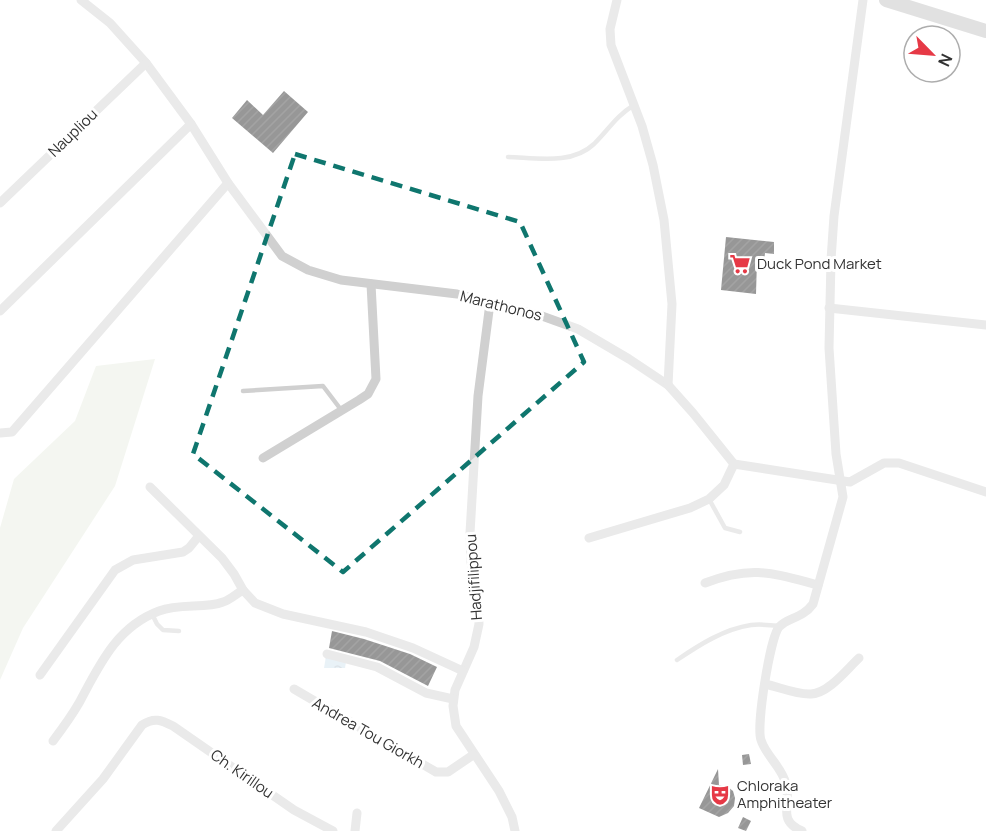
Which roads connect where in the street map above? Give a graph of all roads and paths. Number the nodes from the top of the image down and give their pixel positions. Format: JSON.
{"nodes":[{"id":1,"x":81,"y":0,"type":"edge"},
{"id":2,"x":617,"y":0,"type":"edge"},
{"id":3,"x":863,"y":0,"type":"edge"},
{"id":4,"x":886,"y":0,"type":"edge"},
{"id":5,"x":986,"y":31,"type":"edge"},
{"id":6,"x":146,"y":63,"type":"junction"},
{"id":7,"x":634,"y":105,"type":"junction"},
{"id":8,"x":191,"y":124,"type":"junction"},
{"id":9,"x":508,"y":157,"type":"dead end"},
{"id":10,"x":228,"y":183,"type":"junction"},
{"id":11,"x":0,"y":203,"type":"edge"},
{"id":12,"x":371,"y":284,"type":"junction"},
{"id":13,"x":490,"y":303,"type":"junction"},
{"id":14,"x":829,"y":308,"type":"junction"},
{"id":15,"x":0,"y":311,"type":"edge"},
{"id":16,"x":986,"y":325,"type":"edge"},
{"id":17,"x":668,"y":385,"type":"junction"},
{"id":18,"x":243,"y":391,"type":"dead end"},
{"id":19,"x":342,"y":411,"type":"junction"},
{"id":20,"x":0,"y":433,"type":"edge"},
{"id":21,"x":263,"y":458,"type":"dead end"},
{"id":22,"x":734,"y":464,"type":"junction"},
{"id":23,"x":840,"y":480,"type":"junction"},
{"id":24,"x":150,"y":487,"type":"dead end"},
{"id":25,"x":986,"y":492,"type":"edge"},
{"id":26,"x":709,"y":499,"type":"junction"},
{"id":27,"x":740,"y":532,"type":"dead end"},
{"id":28,"x":198,"y":537,"type":"junction"},
{"id":29,"x":590,"y":538,"type":"dead end"},
{"id":30,"x":705,"y":583,"type":"dead end"},
{"id":31,"x":818,"y":585,"type":"junction"},
{"id":32,"x":243,"y":590,"type":"junction"},
{"id":33,"x":152,"y":614,"type":"junction"},
{"id":34,"x":780,"y":626,"type":"junction"},
{"id":35,"x":179,"y":631,"type":"dead end"},
{"id":36,"x":327,"y":654,"type":"dead end"},
{"id":37,"x":860,"y":658,"type":"dead end"},
{"id":38,"x":677,"y":660,"type":"dead end"},
{"id":39,"x":463,"y":671,"type":"junction"},
{"id":40,"x":40,"y":675,"type":"dead end"},
{"id":41,"x":765,"y":684,"type":"junction"},
{"id":42,"x":294,"y":689,"type":"dead end"},
{"id":43,"x":453,"y":699,"type":"junction"},
{"id":44,"x":53,"y":741,"type":"dead end"},
{"id":45,"x":473,"y":755,"type":"junction"},
{"id":46,"x":357,"y":813,"type":"dead end"},
{"id":47,"x":56,"y":831,"type":"edge"},
{"id":48,"x":333,"y":831,"type":"edge"},
{"id":49,"x":355,"y":831,"type":"edge"},
{"id":50,"x":515,"y":831,"type":"edge"},
{"id":51,"x":802,"y":831,"type":"edge"}],
"edges":[{"from":1,"to":6,"type":"street","name":"Marathonos"},
{"from":2,"to":7,"type":"street"},
{"from":3,"to":14,"type":"street"},
{"from":4,"to":5,"type":"main road"},
{"from":6,"to":8,"type":"street","name":"Marathonos"},
{"from":6,"to":11,"type":"street","name":"Naupliou"},
{"from":7,"to":9,"type":"lane"},
{"from":7,"to":17,"type":"street"},
{"from":8,"to":10,"type":"street","name":"Marathonos"},
{"from":8,"to":15,"type":"street"},
{"from":10,"to":12,"type":"street","name":"Marathonos"},
{"from":10,"to":20,"type":"street"},
{"from":12,"to":13,"type":"street","name":"Marathonos"},
{"from":12,"to":19,"type":"street"},
{"from":13,"to":17,"type":"street","name":"Marathonos"},
{"from":13,"to":39,"type":"street","name":"Hadjifilippou"},
{"from":14,"to":16,"type":"street"},
{"from":14,"to":23,"type":"street"},
{"from":17,"to":22,"type":"street","name":"Marathonos"},
{"from":18,"to":19,"type":"lane"},
{"from":19,"to":21,"type":"street"},
{"from":22,"to":23,"type":"street"},
{"from":22,"to":26,"type":"street"},
{"from":23,"to":25,"type":"street"},
{"from":23,"to":31,"type":"street"},
{"from":24,"to":28,"type":"street"},
{"from":26,"to":27,"type":"lane"},
{"from":26,"to":29,"type":"street"},
{"from":28,"to":32,"type":"street"},
{"from":28,"to":40,"type":"street"},
{"from":30,"to":31,"type":"street"},
{"from":31,"to":34,"type":"street"},
{"from":32,"to":33,"type":"street"},
{"from":32,"to":39,"type":"street"},
{"from":33,"to":35,"type":"lane"},
{"from":33,"to":44,"type":"street"},
{"from":34,"to":38,"type":"lane"},
{"from":34,"to":41,"type":"street"},
{"from":36,"to":43,"type":"street"},
{"from":37,"to":41,"type":"street"},
{"from":39,"to":43,"type":"street","name":"Hadjifilippou"},
{"from":41,"to":51,"type":"street"},
{"from":42,"to":45,"type":"street","name":"Andrea Tou Giorkh"},
{"from":43,"to":45,"type":"street","name":"Hadjifilippou"},
{"from":45,"to":50,"type":"street","name":"Hadjifilippou"},
{"from":46,"to":49,"type":"street"},
{"from":47,"to":48,"type":"street","name":"Ch. Kirillou"}]}
